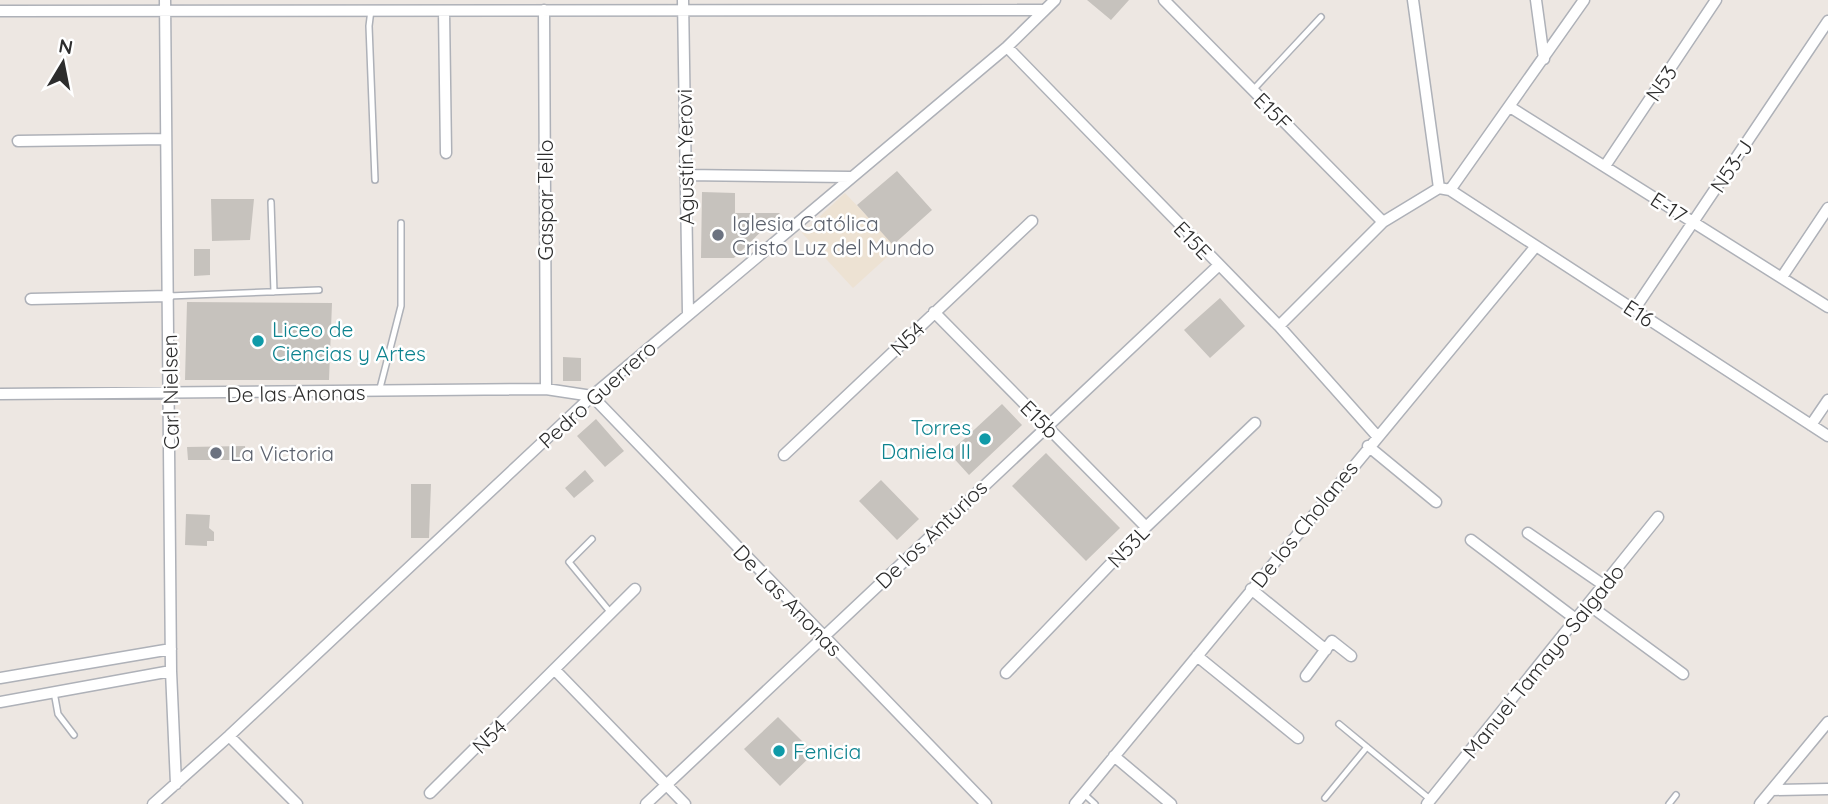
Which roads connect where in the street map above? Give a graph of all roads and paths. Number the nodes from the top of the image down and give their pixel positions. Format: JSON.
{"nodes":[{"id":1,"x":1055,"y":0,"type":"edge"},
{"id":2,"x":1164,"y":0,"type":"edge"},
{"id":3,"x":1413,"y":0,"type":"edge"},
{"id":4,"x":1536,"y":0,"type":"edge"},
{"id":5,"x":1584,"y":0,"type":"edge"},
{"id":6,"x":1716,"y":0,"type":"edge"},
{"id":7,"x":384,"y":5,"type":"edge"},
{"id":8,"x":556,"y":5,"type":"edge"},
{"id":9,"x":683,"y":5,"type":"edge"},
{"id":10,"x":165,"y":6,"type":"edge"},
{"id":11,"x":466,"y":6,"type":"edge"},
{"id":12,"x":4,"y":7,"type":"edge"},
{"id":13,"x":371,"y":10,"type":"junction"},
{"id":14,"x":544,"y":10,"type":"junction"},
{"id":15,"x":1042,"y":10,"type":"junction"},
{"id":16,"x":444,"y":11,"type":"junction"},
{"id":17,"x":1321,"y":17,"type":"dead end"},
{"id":18,"x":1828,"y":21,"type":"edge"},
{"id":19,"x":1007,"y":47,"type":"junction"},
{"id":20,"x":1544,"y":59,"type":"junction"},
{"id":21,"x":1252,"y":90,"type":"junction"},
{"id":22,"x":1510,"y":107,"type":"junction"},
{"id":23,"x":166,"y":139,"type":"junction"},
{"id":24,"x":18,"y":141,"type":"dead end"},
{"id":25,"x":446,"y":153,"type":"dead end"},
{"id":26,"x":1605,"y":166,"type":"junction"},
{"id":27,"x":685,"y":176,"type":"junction"},
{"id":28,"x":850,"y":177,"type":"junction"},
{"id":29,"x":375,"y":180,"type":"dead end"},
{"id":30,"x":1444,"y":189,"type":"junction"},
{"id":31,"x":271,"y":202,"type":"dead end"},
{"id":32,"x":1828,"y":208,"type":"edge"},
{"id":33,"x":1032,"y":221,"type":"dead end"},
{"id":34,"x":1383,"y":222,"type":"junction"},
{"id":35,"x":1692,"y":222,"type":"junction"},
{"id":36,"x":401,"y":223,"type":"dead end"},
{"id":37,"x":1536,"y":246,"type":"junction"},
{"id":38,"x":1218,"y":266,"type":"junction"},
{"id":39,"x":1782,"y":277,"type":"junction"},
{"id":40,"x":319,"y":290,"type":"dead end"},
{"id":41,"x":274,"y":292,"type":"junction"},
{"id":42,"x":169,"y":296,"type":"junction"},
{"id":43,"x":31,"y":299,"type":"dead end"},
{"id":44,"x":1828,"y":307,"type":"edge"},
{"id":45,"x":1634,"y":310,"type":"junction"},
{"id":46,"x":934,"y":312,"type":"junction"},
{"id":47,"x":688,"y":314,"type":"junction"},
{"id":48,"x":1279,"y":326,"type":"junction"},
{"id":49,"x":546,"y":389,"type":"junction"},
{"id":50,"x":379,"y":392,"type":"junction"},
{"id":51,"x":0,"y":394,"type":"edge"},
{"id":52,"x":170,"y":395,"type":"junction"},
{"id":53,"x":592,"y":396,"type":"junction"},
{"id":54,"x":1828,"y":400,"type":"edge"},
{"id":55,"x":1255,"y":424,"type":"dead end"},
{"id":56,"x":1046,"y":425,"type":"junction"},
{"id":57,"x":1811,"y":425,"type":"junction"},
{"id":58,"x":1377,"y":436,"type":"junction"},
{"id":59,"x":1828,"y":436,"type":"edge"},
{"id":60,"x":1368,"y":446,"type":"junction"},
{"id":61,"x":784,"y":455,"type":"dead end"},
{"id":62,"x":1436,"y":502,"type":"dead end"},
{"id":63,"x":1658,"y":517,"type":"dead end"},
{"id":64,"x":1146,"y":527,"type":"junction"},
{"id":65,"x":1528,"y":533,"type":"dead end"},
{"id":66,"x":592,"y":539,"type":"dead end"},
{"id":67,"x":1471,"y":540,"type":"dead end"},
{"id":68,"x":1605,"y":586,"type":"junction"},
{"id":69,"x":635,"y":589,"type":"dead end"},
{"id":70,"x":1251,"y":589,"type":"junction"},
{"id":71,"x":1589,"y":605,"type":"junction"},
{"id":72,"x":611,"y":613,"type":"junction"},
{"id":73,"x":1577,"y":620,"type":"junction"},
{"id":74,"x":824,"y":637,"type":"junction"},
{"id":75,"x":171,"y":649,"type":"junction"},
{"id":76,"x":1325,"y":650,"type":"junction"},
{"id":77,"x":1197,"y":656,"type":"junction"},
{"id":78,"x":1351,"y":656,"type":"dead end"},
{"id":79,"x":555,"y":670,"type":"junction"},
{"id":80,"x":171,"y":671,"type":"junction"},
{"id":81,"x":1006,"y":673,"type":"dead end"},
{"id":82,"x":1683,"y":674,"type":"dead end"},
{"id":83,"x":1306,"y":676,"type":"dead end"},
{"id":84,"x":0,"y":678,"type":"edge"},
{"id":85,"x":54,"y":692,"type":"junction"},
{"id":86,"x":0,"y":702,"type":"edge"},
{"id":87,"x":1828,"y":722,"type":"edge"},
{"id":88,"x":1339,"y":724,"type":"dead end"},
{"id":89,"x":74,"y":736,"type":"dead end"},
{"id":90,"x":229,"y":736,"type":"junction"},
{"id":91,"x":1298,"y":738,"type":"dead end"},
{"id":92,"x":1367,"y":747,"type":"junction"},
{"id":93,"x":1114,"y":756,"type":"junction"},
{"id":94,"x":176,"y":784,"type":"junction"},
{"id":95,"x":666,"y":784,"type":"junction"},
{"id":96,"x":1828,"y":789,"type":"edge"},
{"id":97,"x":1772,"y":790,"type":"junction"},
{"id":98,"x":430,"y":793,"type":"dead end"},
{"id":99,"x":1084,"y":794,"type":"junction"},
{"id":100,"x":1676,"y":795,"type":"dead end"},
{"id":101,"x":1325,"y":798,"type":"dead end"},
{"id":102,"x":1429,"y":802,"type":"edge"},
{"id":103,"x":153,"y":804,"type":"edge"},
{"id":104,"x":297,"y":804,"type":"edge"},
{"id":105,"x":646,"y":804,"type":"edge"},
{"id":106,"x":685,"y":804,"type":"edge"},
{"id":107,"x":986,"y":804,"type":"edge"},
{"id":108,"x":1075,"y":804,"type":"edge"},
{"id":109,"x":1095,"y":804,"type":"edge"},
{"id":110,"x":1171,"y":804,"type":"edge"},
{"id":111,"x":1669,"y":804,"type":"edge"},
{"id":112,"x":1760,"y":804,"type":"edge"}],
"edges":[{"from":1,"to":15,"type":"street","name":"Pedro Guerrero"},
{"from":2,"to":21,"type":"street","name":"E15F"},
{"from":3,"to":30,"type":"street"},
{"from":4,"to":20,"type":"street"},
{"from":5,"to":20,"type":"street"},
{"from":6,"to":26,"type":"street","name":"N53"},
{"from":7,"to":13,"type":"street"},
{"from":7,"to":16,"type":"street"},
{"from":8,"to":9,"type":"street"},
{"from":8,"to":14,"type":"street"},
{"from":9,"to":15,"type":"street"},
{"from":9,"to":27,"type":"street","name":"Agustín Yerovi"},
{"from":10,"to":12,"type":"street"},
{"from":10,"to":13,"type":"street"},
{"from":10,"to":23,"type":"street","name":"Carl Nielsen"},
{"from":11,"to":14,"type":"street"},
{"from":11,"to":16,"type":"street"},
{"from":13,"to":29,"type":"lane"},
{"from":14,"to":49,"type":"street","name":"Gaspar Tello"},
{"from":15,"to":19,"type":"street","name":"Pedro Guerrero"},
{"from":16,"to":25,"type":"street"},
{"from":17,"to":21,"type":"lane"},
{"from":18,"to":35,"type":"street","name":"N53-J"},
{"from":19,"to":28,"type":"street","name":"Pedro Guerrero"},
{"from":19,"to":38,"type":"street","name":"E15E"},
{"from":20,"to":22,"type":"street"},
{"from":21,"to":34,"type":"street","name":"E15F"},
{"from":22,"to":26,"type":"street","name":"E-17"},
{"from":22,"to":30,"type":"street"},
{"from":23,"to":24,"type":"street"},
{"from":23,"to":42,"type":"street","name":"Carl Nielsen"},
{"from":26,"to":35,"type":"street","name":"E-17"},
{"from":27,"to":28,"type":"street"},
{"from":27,"to":47,"type":"street","name":"Agustín Yerovi"},
{"from":28,"to":47,"type":"street","name":"Pedro Guerrero"},
{"from":30,"to":34,"type":"street"},
{"from":30,"to":37,"type":"street","name":"E16"},
{"from":31,"to":41,"type":"lane"},
{"from":32,"to":39,"type":"street"},
{"from":33,"to":46,"type":"street","name":"N54"},
{"from":34,"to":48,"type":"street"},
{"from":35,"to":39,"type":"street","name":"E-17"},
{"from":35,"to":45,"type":"street","name":"N53-J"},
{"from":36,"to":50,"type":"lane"},
{"from":37,"to":45,"type":"street","name":"E16"},
{"from":37,"to":58,"type":"street","name":"De los Cholanes"},
{"from":38,"to":48,"type":"street","name":"E15E"},
{"from":38,"to":56,"type":"street","name":"De los Anturios"},
{"from":39,"to":44,"type":"street","name":"E-17"},
{"from":40,"to":41,"type":"lane"},
{"from":41,"to":42,"type":"lane"},
{"from":42,"to":43,"type":"street"},
{"from":42,"to":52,"type":"street","name":"Carl Nielsen"},
{"from":45,"to":57,"type":"street","name":"E16"},
{"from":46,"to":56,"type":"street","name":"E15b"},
{"from":46,"to":61,"type":"street","name":"N54"},
{"from":47,"to":53,"type":"street","name":"Pedro Guerrero"},
{"from":48,"to":58,"type":"street","name":"E15E"},
{"from":49,"to":50,"type":"street","name":"De las Anonas"},
{"from":49,"to":53,"type":"street","name":"De las Anonas"},
{"from":50,"to":52,"type":"street","name":"De las Anonas"},
{"from":51,"to":52,"type":"street","name":"De las Anonas"},
{"from":52,"to":75,"type":"street","name":"Carl Nielsen"},
{"from":53,"to":74,"type":"street","name":"De Las Anonas"},
{"from":53,"to":90,"type":"street","name":"Pedro Guerrero"},
{"from":54,"to":57,"type":"street"},
{"from":55,"to":64,"type":"street","name":"N53L"},
{"from":56,"to":64,"type":"street","name":"E15b"},
{"from":56,"to":74,"type":"street","name":"De los Anturios"},
{"from":57,"to":59,"type":"street","name":"E16"},
{"from":58,"to":60,"type":"street","name":"De los Cholanes"},
{"from":60,"to":62,"type":"street"},
{"from":60,"to":70,"type":"street","name":"De los Cholanes"},
{"from":63,"to":68,"type":"street","name":"Manuel Tamayo Salgado"},
{"from":64,"to":81,"type":"street","name":"N53L"},
{"from":65,"to":68,"type":"street"},
{"from":66,"to":72,"type":"lane"},
{"from":67,"to":73,"type":"street"},
{"from":68,"to":71,"type":"street","name":"Manuel Tamayo Salgado"},
{"from":69,"to":72,"type":"street","name":"N54"},
{"from":70,"to":76,"type":"street"},
{"from":70,"to":77,"type":"street","name":"De los Cholanes"},
{"from":71,"to":73,"type":"street","name":"Manuel Tamayo Salgado"},
{"from":71,"to":82,"type":"street"},
{"from":72,"to":79,"type":"street","name":"N54"},
{"from":73,"to":102,"type":"street","name":"Manuel Tamayo Salgado"},
{"from":74,"to":95,"type":"street","name":"De los Anturios"},
{"from":74,"to":107,"type":"street","name":"De Las Anonas"},
{"from":75,"to":80,"type":"street","name":"Carl Nielsen"},
{"from":75,"to":84,"type":"street"},
{"from":76,"to":78,"type":"street"},
{"from":76,"to":83,"type":"street"},
{"from":77,"to":91,"type":"street"},
{"from":77,"to":93,"type":"street","name":"De los Cholanes"},
{"from":79,"to":95,"type":"street"},
{"from":79,"to":98,"type":"street","name":"N54"},
{"from":80,"to":85,"type":"street"},
{"from":80,"to":94,"type":"street","name":"Carl Nielsen"},
{"from":85,"to":86,"type":"street"},
{"from":85,"to":89,"type":"lane"},
{"from":87,"to":97,"type":"street"},
{"from":88,"to":92,"type":"lane"},
{"from":90,"to":94,"type":"street","name":"Pedro Guerrero"},
{"from":90,"to":104,"type":"street"},
{"from":92,"to":101,"type":"lane"},
{"from":92,"to":102,"type":"lane"},
{"from":93,"to":99,"type":"street","name":"De los Cholanes"},
{"from":93,"to":110,"type":"street"},
{"from":94,"to":103,"type":"street","name":"Pedro Guerrero"},
{"from":95,"to":105,"type":"street","name":"De los Anturios"},
{"from":95,"to":106,"type":"street"},
{"from":96,"to":97,"type":"street"},
{"from":97,"to":112,"type":"street"},
{"from":99,"to":108,"type":"street","name":"De los Cholanes"},
{"from":99,"to":109,"type":"lane"},
{"from":100,"to":111,"type":"lane"}]}
